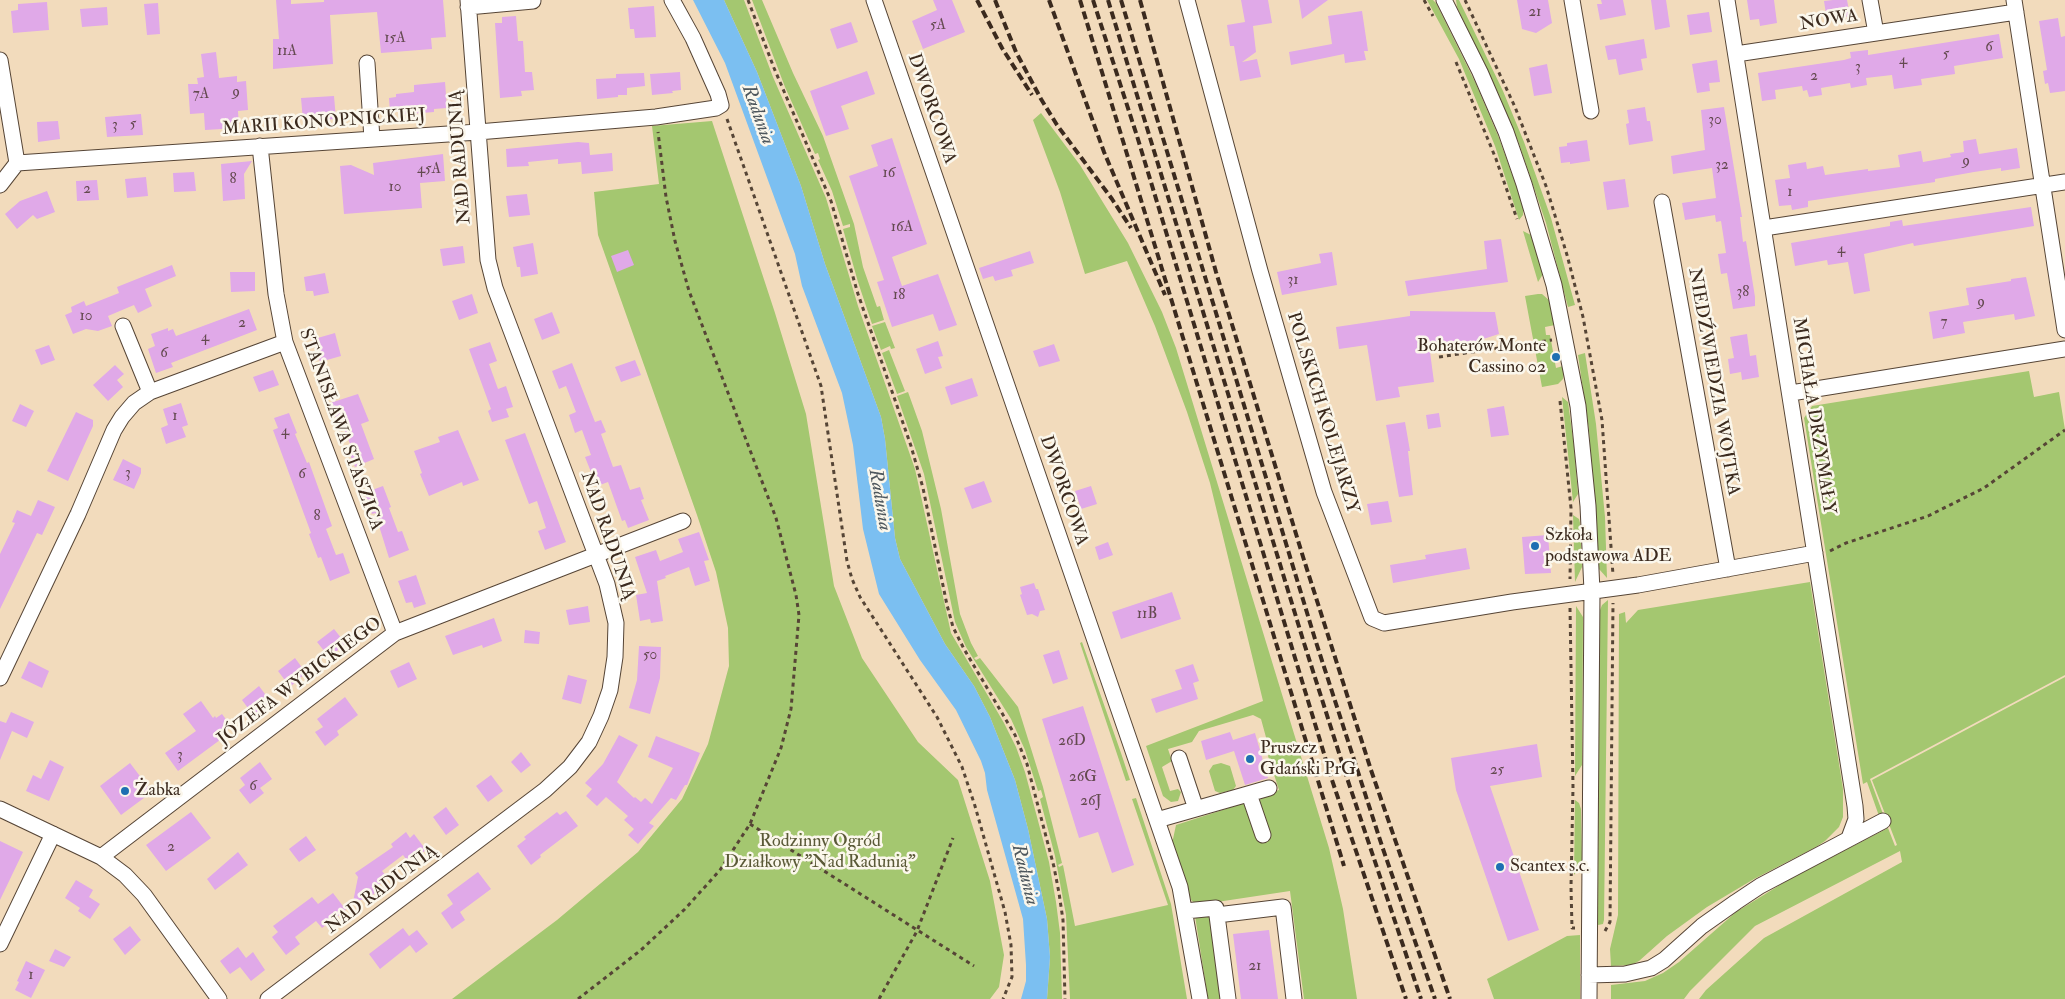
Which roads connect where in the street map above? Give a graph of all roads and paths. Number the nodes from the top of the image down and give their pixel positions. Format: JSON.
{"nodes":[{"id":1,"x":672,"y":0,"type":"edge"},
{"id":2,"x":748,"y":0,"type":"edge"},
{"id":3,"x":874,"y":0,"type":"edge"},
{"id":4,"x":1186,"y":0,"type":"edge"},
{"id":5,"x":1424,"y":0,"type":"edge"},
{"id":6,"x":1444,"y":0,"type":"edge"},
{"id":7,"x":1572,"y":0,"type":"edge"},
{"id":8,"x":1728,"y":0,"type":"edge"},
{"id":9,"x":1870,"y":0,"type":"edge"},
{"id":10,"x":533,"y":2,"type":"dead end"},
{"id":11,"x":468,"y":3,"type":"edge"},
{"id":12,"x":2015,"y":6,"type":"edge"},
{"id":13,"x":1433,"y":17,"type":"dead end"},
{"id":14,"x":1876,"y":33,"type":"junction"},
{"id":15,"x":1736,"y":54,"type":"junction"},
{"id":16,"x":0,"y":60,"type":"edge"},
{"id":17,"x":1455,"y":60,"type":"dead end"},
{"id":18,"x":367,"y":63,"type":"dead end"},
{"id":19,"x":722,"y":105,"type":"junction"},
{"id":20,"x":1591,"y":111,"type":"dead end"},
{"id":21,"x":657,"y":122,"type":"junction"},
{"id":22,"x":478,"y":132,"type":"junction"},
{"id":23,"x":372,"y":138,"type":"junction"},
{"id":24,"x":260,"y":146,"type":"junction"},
{"id":25,"x":16,"y":163,"type":"junction"},
{"id":26,"x":2065,"y":182,"type":"edge"},
{"id":27,"x":0,"y":185,"type":"edge"},
{"id":28,"x":2042,"y":186,"type":"junction"},
{"id":29,"x":1662,"y":202,"type":"dead end"},
{"id":30,"x":1519,"y":226,"type":"dead end"},
{"id":31,"x":1764,"y":228,"type":"junction"},
{"id":32,"x":124,"y":326,"type":"dead end"},
{"id":33,"x":2065,"y":330,"type":"edge"},
{"id":34,"x":1552,"y":332,"type":"dead end"},
{"id":35,"x":1554,"y":340,"type":"junction"},
{"id":36,"x":285,"y":342,"type":"junction"},
{"id":37,"x":1556,"y":348,"type":"dead end"},
{"id":38,"x":2065,"y":349,"type":"edge"},
{"id":39,"x":1438,"y":357,"type":"dead end"},
{"id":40,"x":150,"y":392,"type":"junction"},
{"id":41,"x":1791,"y":394,"type":"junction"},
{"id":42,"x":1560,"y":400,"type":"dead end"},
{"id":43,"x":2065,"y":430,"type":"edge"},
{"id":44,"x":683,"y":521,"type":"dead end"},
{"id":45,"x":596,"y":555,"type":"junction"},
{"id":46,"x":1816,"y":555,"type":"junction"},
{"id":47,"x":1728,"y":569,"type":"junction"},
{"id":48,"x":1592,"y":591,"type":"junction"},
{"id":49,"x":1570,"y":594,"type":"junction"},
{"id":50,"x":395,"y":633,"type":"junction"},
{"id":51,"x":0,"y":678,"type":"edge"},
{"id":52,"x":1179,"y":758,"type":"dead end"},
{"id":53,"x":1269,"y":788,"type":"dead end"},
{"id":54,"x":1250,"y":794,"type":"junction"},
{"id":55,"x":0,"y":809,"type":"edge"},
{"id":56,"x":1196,"y":809,"type":"junction"},
{"id":57,"x":1157,"y":820,"type":"junction"},
{"id":58,"x":1882,"y":821,"type":"dead end"},
{"id":59,"x":750,"y":824,"type":"junction"},
{"id":60,"x":53,"y":834,"type":"junction"},
{"id":61,"x":1263,"y":836,"type":"dead end"},
{"id":62,"x":953,"y":838,"type":"dead end"},
{"id":63,"x":1849,"y":838,"type":"junction"},
{"id":64,"x":101,"y":857,"type":"junction"},
{"id":65,"x":1185,"y":911,"type":"junction"},
{"id":66,"x":1217,"y":915,"type":"junction"},
{"id":67,"x":1590,"y":929,"type":"junction"},
{"id":68,"x":1605,"y":930,"type":"dead end"},
{"id":69,"x":917,"y":931,"type":"junction"},
{"id":70,"x":0,"y":944,"type":"edge"},
{"id":71,"x":974,"y":966,"type":"dead end"},
{"id":72,"x":1589,"y":975,"type":"junction"},
{"id":73,"x":219,"y":999,"type":"edge"},
{"id":74,"x":268,"y":999,"type":"edge"},
{"id":75,"x":578,"y":999,"type":"edge"},
{"id":76,"x":879,"y":999,"type":"edge"},
{"id":77,"x":1003,"y":999,"type":"edge"},
{"id":78,"x":1065,"y":999,"type":"edge"},
{"id":79,"x":1200,"y":999,"type":"edge"},
{"id":80,"x":1228,"y":999,"type":"edge"},
{"id":81,"x":1294,"y":999,"type":"edge"},
{"id":82,"x":1589,"y":999,"type":"edge"}],
"edges":[{"from":1,"to":19,"type":"street"},
{"from":2,"to":78,"type":"path"},
{"from":3,"to":57,"type":"street","name":"DWORCOWA"},
{"from":4,"to":49,"type":"street","name":"POLSKICH KOLEJARZY"},
{"from":5,"to":13,"type":"path"},
{"from":6,"to":48,"type":"street"},
{"from":7,"to":20,"type":"street"},
{"from":8,"to":15,"type":"street","name":"MICHAŁA DRZYMAŁY"},
{"from":9,"to":14,"type":"street"},
{"from":10,"to":11,"type":"street"},
{"from":11,"to":22,"type":"street","name":"NAD RADUNIĄ"},
{"from":12,"to":14,"type":"street","name":"NOWA"},
{"from":12,"to":28,"type":"street"},
{"from":14,"to":15,"type":"street","name":"NOWA"},
{"from":15,"to":31,"type":"street","name":"MICHAŁA DRZYMAŁY"},
{"from":16,"to":25,"type":"street"},
{"from":17,"to":30,"type":"path"},
{"from":18,"to":23,"type":"street"},
{"from":19,"to":21,"type":"street","name":"MARII KONOPNICKIEJ"},
{"from":19,"to":77,"type":"path"},
{"from":21,"to":22,"type":"street","name":"MARII KONOPNICKIEJ"},
{"from":21,"to":59,"type":"path"},
{"from":22,"to":23,"type":"street","name":"MARII KONOPNICKIEJ"},
{"from":22,"to":45,"type":"street","name":"NAD RADUNIĄ"},
{"from":23,"to":24,"type":"street","name":"MARII KONOPNICKIEJ"},
{"from":24,"to":25,"type":"street","name":"MARII KONOPNICKIEJ"},
{"from":24,"to":36,"type":"street","name":"STANISŁAWA STASZICA"},
{"from":25,"to":27,"type":"street"},
{"from":26,"to":28,"type":"street"},
{"from":28,"to":31,"type":"street"},
{"from":28,"to":33,"type":"street"},
{"from":29,"to":47,"type":"street","name":"NIEDŹWIEDZIA WOJTKA"},
{"from":31,"to":41,"type":"street","name":"MICHAŁA DRZYMAŁY"},
{"from":32,"to":40,"type":"street"},
{"from":34,"to":35,"type":"path"},
{"from":35,"to":37,"type":"path"},
{"from":35,"to":39,"type":"path"},
{"from":36,"to":40,"type":"street"},
{"from":36,"to":50,"type":"street","name":"STANISŁAWA STASZICA"},
{"from":38,"to":41,"type":"street"},
{"from":40,"to":51,"type":"street"},
{"from":41,"to":46,"type":"street","name":"MICHAŁA DRZYMAŁY"},
{"from":42,"to":49,"type":"path"},
{"from":43,"to":46,"type":"path"},
{"from":44,"to":45,"type":"street","name":"JÓZEFA WYBICKIEGO"},
{"from":45,"to":50,"type":"street","name":"JÓZEFA WYBICKIEGO"},
{"from":45,"to":74,"type":"street","name":"NAD RADUNIĄ"},
{"from":46,"to":47,"type":"street","name":"POLSKICH KOLEJARZY"},
{"from":46,"to":63,"type":"street","name":"MICHAŁA DRZYMAŁY"},
{"from":47,"to":48,"type":"street","name":"POLSKICH KOLEJARZY"},
{"from":48,"to":49,"type":"street","name":"POLSKICH KOLEJARZY"},
{"from":48,"to":67,"type":"street"},
{"from":49,"to":67,"type":"path"},
{"from":50,"to":64,"type":"street","name":"JÓZEFA WYBICKIEGO"},
{"from":52,"to":56,"type":"street"},
{"from":53,"to":54,"type":"street"},
{"from":54,"to":56,"type":"street"},
{"from":54,"to":61,"type":"street"},
{"from":55,"to":60,"type":"street"},
{"from":56,"to":57,"type":"street"},
{"from":57,"to":65,"type":"street","name":"DWORCOWA"},
{"from":58,"to":63,"type":"street"},
{"from":59,"to":69,"type":"path"},
{"from":59,"to":75,"type":"path"},
{"from":60,"to":64,"type":"street"},
{"from":60,"to":70,"type":"street"},
{"from":62,"to":69,"type":"path"},
{"from":63,"to":72,"type":"street"},
{"from":64,"to":73,"type":"street"},
{"from":65,"to":66,"type":"street"},
{"from":65,"to":79,"type":"street","name":"DWORCOWA"},
{"from":66,"to":80,"type":"street"},
{"from":66,"to":81,"type":"street"},
{"from":67,"to":68,"type":"path"},
{"from":67,"to":72,"type":"street"},
{"from":69,"to":71,"type":"path"},
{"from":69,"to":76,"type":"path"},
{"from":72,"to":82,"type":"street"}]}
